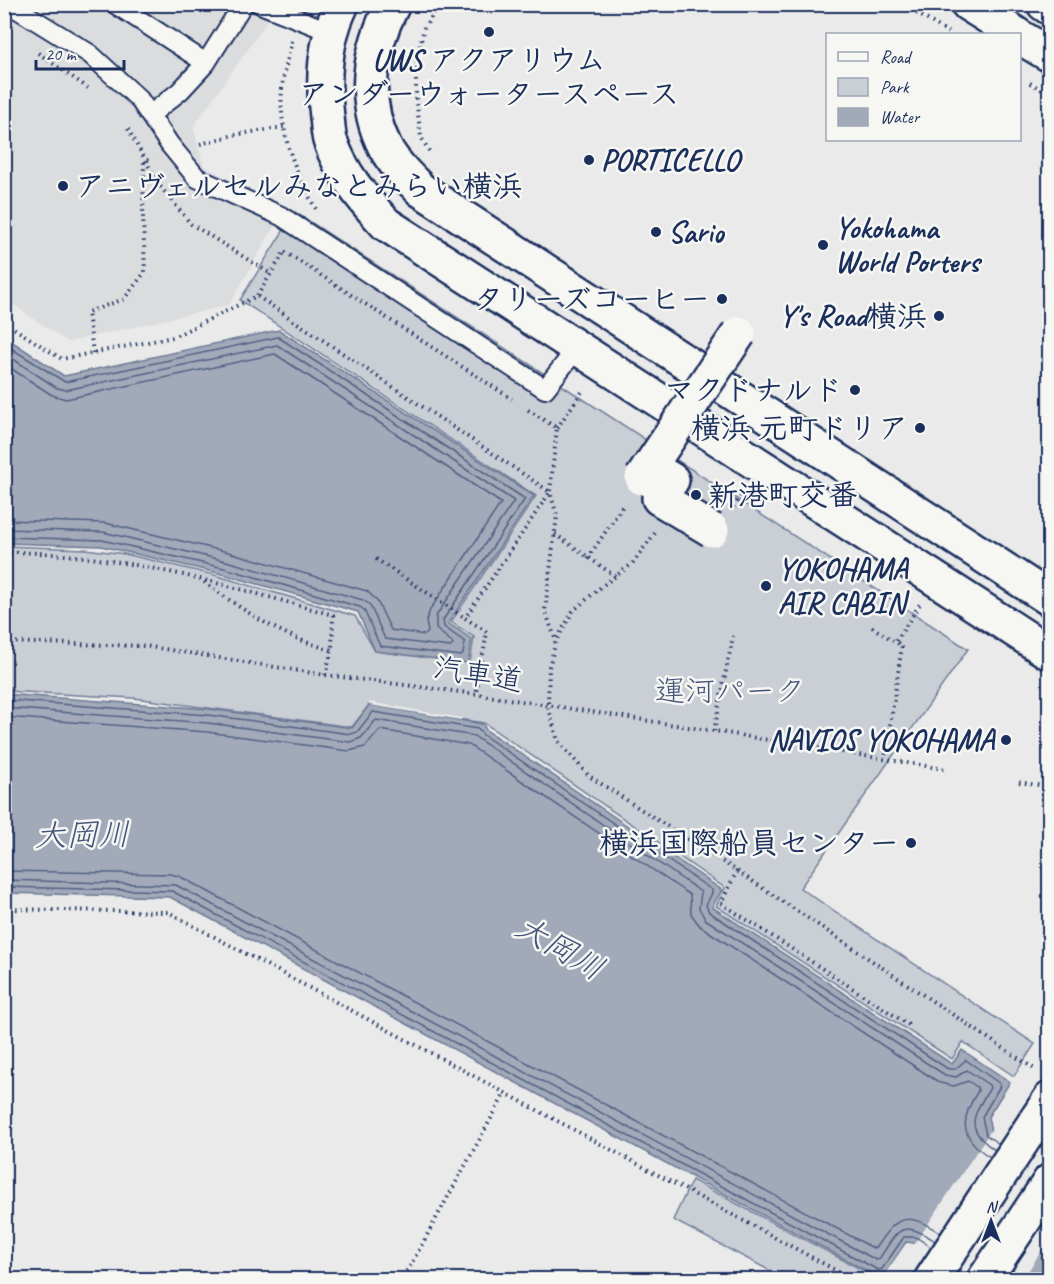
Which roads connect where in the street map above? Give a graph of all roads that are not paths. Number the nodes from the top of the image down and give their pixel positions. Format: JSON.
{"nodes":[{"id":1,"x":9,"y":4,"type":"edge"},
{"id":2,"x":115,"y":4,"type":"edge"},
{"id":3,"x":243,"y":4,"type":"edge"},
{"id":4,"x":260,"y":4,"type":"edge"},
{"id":5,"x":393,"y":4,"type":"edge"},
{"id":6,"x":968,"y":4,"type":"edge"},
{"id":7,"x":1044,"y":4,"type":"edge"},
{"id":8,"x":1050,"y":8,"type":"edge"},
{"id":9,"x":336,"y":18,"type":"edge"},
{"id":10,"x":1013,"y":33,"type":"edge"},
{"id":11,"x":1021,"y":38,"type":"edge"},
{"id":12,"x":1050,"y":55,"type":"edge"},
{"id":13,"x":206,"y":63,"type":"junction"},
{"id":14,"x":150,"y":115,"type":"junction"},
{"id":15,"x":740,"y":333,"type":"dead end"},
{"id":16,"x":578,"y":348,"type":"junction"},
{"id":17,"x":712,"y":530,"type":"dead end"},
{"id":18,"x":1050,"y":599,"type":"edge"},
{"id":19,"x":1050,"y":653,"type":"edge"},
{"id":20,"x":1050,"y":1099,"type":"edge"},
{"id":21,"x":1050,"y":1181,"type":"edge"},
{"id":22,"x":935,"y":1273,"type":"edge"},
{"id":23,"x":984,"y":1280,"type":"edge"}],
"edges":[{"from":1,"to":14,"type":"lane"},
{"from":2,"to":13,"type":"lane"},
{"from":3,"to":13,"type":"lane"},
{"from":4,"to":9,"type":"lane"},
{"from":5,"to":18,"type":"street"},
{"from":6,"to":10,"type":"street"},
{"from":7,"to":8,"type":"street"},
{"from":9,"to":16,"type":"street"},
{"from":11,"to":12,"type":"street"},
{"from":13,"to":14,"type":"lane"},
{"from":14,"to":16,"type":"lane"},
{"from":15,"to":17,"type":"street","bridge":true},
{"from":16,"to":19,"type":"street"},
{"from":20,"to":22,"type":"street"},
{"from":21,"to":23,"type":"street"}]}
